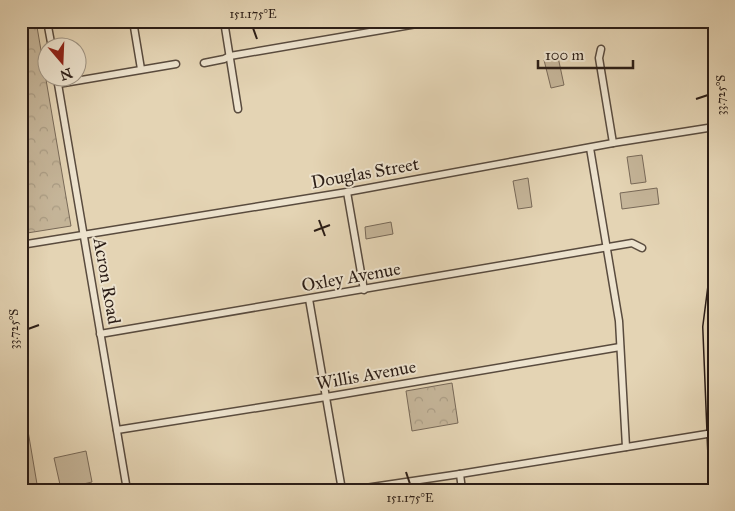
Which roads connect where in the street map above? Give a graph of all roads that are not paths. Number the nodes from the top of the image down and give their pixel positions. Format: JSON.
{"nodes":[{"id":1,"x":47,"y":21,"type":"edge"},
{"id":2,"x":133,"y":21,"type":"edge"},
{"id":3,"x":224,"y":21,"type":"edge"},
{"id":4,"x":431,"y":22,"type":"edge"},
{"id":5,"x":50,"y":38,"type":"edge"},
{"id":6,"x":601,"y":49,"type":"dead end"},
{"id":7,"x":230,"y":56,"type":"junction"},
{"id":8,"x":204,"y":63,"type":"dead end"},
{"id":9,"x":176,"y":64,"type":"dead end"},
{"id":10,"x":141,"y":69,"type":"junction"},
{"id":11,"x":88,"y":77,"type":"edge"},
{"id":12,"x":59,"y":88,"type":"edge"},
{"id":13,"x":238,"y":109,"type":"dead end"},
{"id":14,"x":714,"y":127,"type":"edge"},
{"id":15,"x":613,"y":143,"type":"junction"},
{"id":16,"x":590,"y":148,"type":"junction"},
{"id":17,"x":347,"y":192,"type":"junction"},
{"id":18,"x":83,"y":235,"type":"junction"},
{"id":19,"x":21,"y":245,"type":"edge"},
{"id":20,"x":607,"y":248,"type":"junction"},
{"id":21,"x":642,"y":248,"type":"dead end"},
{"id":22,"x":714,"y":288,"type":"edge"},
{"id":23,"x":364,"y":290,"type":"junction"},
{"id":24,"x":309,"y":299,"type":"junction"},
{"id":25,"x":100,"y":334,"type":"junction"},
{"id":26,"x":620,"y":347,"type":"junction"},
{"id":27,"x":326,"y":397,"type":"junction"},
{"id":28,"x":117,"y":430,"type":"junction"},
{"id":29,"x":713,"y":433,"type":"edge"},
{"id":30,"x":626,"y":447,"type":"junction"},
{"id":31,"x":714,"y":451,"type":"edge"},
{"id":32,"x":460,"y":474,"type":"junction"},
{"id":33,"x":127,"y":490,"type":"edge"},
{"id":34,"x":342,"y":490,"type":"edge"},
{"id":35,"x":353,"y":490,"type":"edge"},
{"id":36,"x":462,"y":490,"type":"edge"}],
"edges":[{"from":1,"to":5,"type":"street"},
{"from":2,"to":10,"type":"street"},
{"from":3,"to":7,"type":"street"},
{"from":4,"to":7,"type":"street"},
{"from":6,"to":15,"type":"street"},
{"from":7,"to":8,"type":"street"},
{"from":7,"to":13,"type":"street"},
{"from":9,"to":10,"type":"street"},
{"from":10,"to":11,"type":"street"},
{"from":12,"to":18,"type":"street","name":"Acron Road"},
{"from":14,"to":15,"type":"street","name":"Douglas Street"},
{"from":15,"to":16,"type":"street","name":"Douglas Street"},
{"from":16,"to":17,"type":"street","name":"Douglas Street"},
{"from":16,"to":20,"type":"street"},
{"from":17,"to":18,"type":"street","name":"Douglas Street"},
{"from":17,"to":23,"type":"street"},
{"from":18,"to":19,"type":"street","name":"Douglas Street"},
{"from":18,"to":25,"type":"street","name":"Acron Road"},
{"from":20,"to":21,"type":"street","name":"Oxley Avenue"},
{"from":20,"to":23,"type":"street","name":"Oxley Avenue"},
{"from":20,"to":26,"type":"street"},
{"from":22,"to":29,"type":"highway"},
{"from":23,"to":24,"type":"street","name":"Oxley Avenue"},
{"from":24,"to":25,"type":"street","name":"Oxley Avenue"},
{"from":24,"to":27,"type":"street"},
{"from":25,"to":28,"type":"street","name":"Acron Road"},
{"from":26,"to":27,"type":"street","name":"Willis Avenue"},
{"from":26,"to":30,"type":"street"},
{"from":27,"to":28,"type":"street","name":"Willis Avenue"},
{"from":27,"to":34,"type":"street"},
{"from":28,"to":33,"type":"street","name":"Acron Road"},
{"from":29,"to":30,"type":"street"},
{"from":29,"to":31,"type":"highway"},
{"from":30,"to":32,"type":"street"},
{"from":32,"to":35,"type":"street"},
{"from":32,"to":36,"type":"street"}]}
